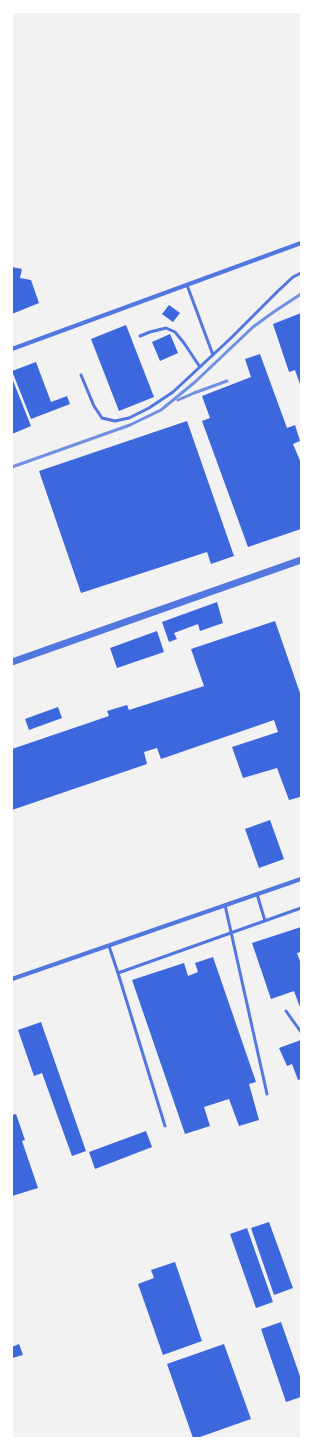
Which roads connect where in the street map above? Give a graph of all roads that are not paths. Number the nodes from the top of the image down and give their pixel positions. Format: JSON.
{"nodes":[{"id":1,"x":301,"y":243,"type":"edge"},
{"id":2,"x":301,"y":273,"type":"edge"},
{"id":3,"x":187,"y":285,"type":"junction"},
{"id":4,"x":140,"y":336,"type":"dead end"},
{"id":5,"x":12,"y":349,"type":"edge"},
{"id":6,"x":213,"y":355,"type":"junction"},
{"id":7,"x":200,"y":367,"type":"junction"},
{"id":8,"x":81,"y":376,"type":"dead end"},
{"id":9,"x":301,"y":560,"type":"edge"},
{"id":10,"x":12,"y":662,"type":"edge"},
{"id":11,"x":301,"y":879,"type":"edge"},
{"id":12,"x":257,"y":894,"type":"junction"},
{"id":13,"x":225,"y":905,"type":"junction"},
{"id":14,"x":301,"y":908,"type":"edge"},
{"id":15,"x":265,"y":920,"type":"junction"},
{"id":16,"x":231,"y":932,"type":"junction"},
{"id":17,"x":108,"y":946,"type":"junction"},
{"id":18,"x":118,"y":973,"type":"junction"},
{"id":19,"x":12,"y":979,"type":"edge"},
{"id":20,"x":286,"y":1011,"type":"dead end"},
{"id":21,"x":301,"y":1032,"type":"edge"},
{"id":22,"x":267,"y":1094,"type":"dead end"},
{"id":23,"x":165,"y":1126,"type":"dead end"}],
"edges":[{"from":1,"to":3,"type":"street"},
{"from":2,"to":6,"type":"lane"},
{"from":3,"to":5,"type":"street"},
{"from":3,"to":6,"type":"lane"},
{"from":4,"to":7,"type":"lane"},
{"from":6,"to":7,"type":"lane"},
{"from":7,"to":8,"type":"lane"},
{"from":9,"to":10,"type":"street"},
{"from":11,"to":12,"type":"street"},
{"from":12,"to":13,"type":"street"},
{"from":12,"to":15,"type":"lane"},
{"from":13,"to":16,"type":"lane"},
{"from":13,"to":17,"type":"street"},
{"from":14,"to":15,"type":"lane"},
{"from":15,"to":16,"type":"lane"},
{"from":16,"to":18,"type":"lane"},
{"from":16,"to":22,"type":"lane"},
{"from":17,"to":18,"type":"lane"},
{"from":17,"to":19,"type":"street"},
{"from":18,"to":23,"type":"lane"},
{"from":20,"to":21,"type":"lane"}]}
